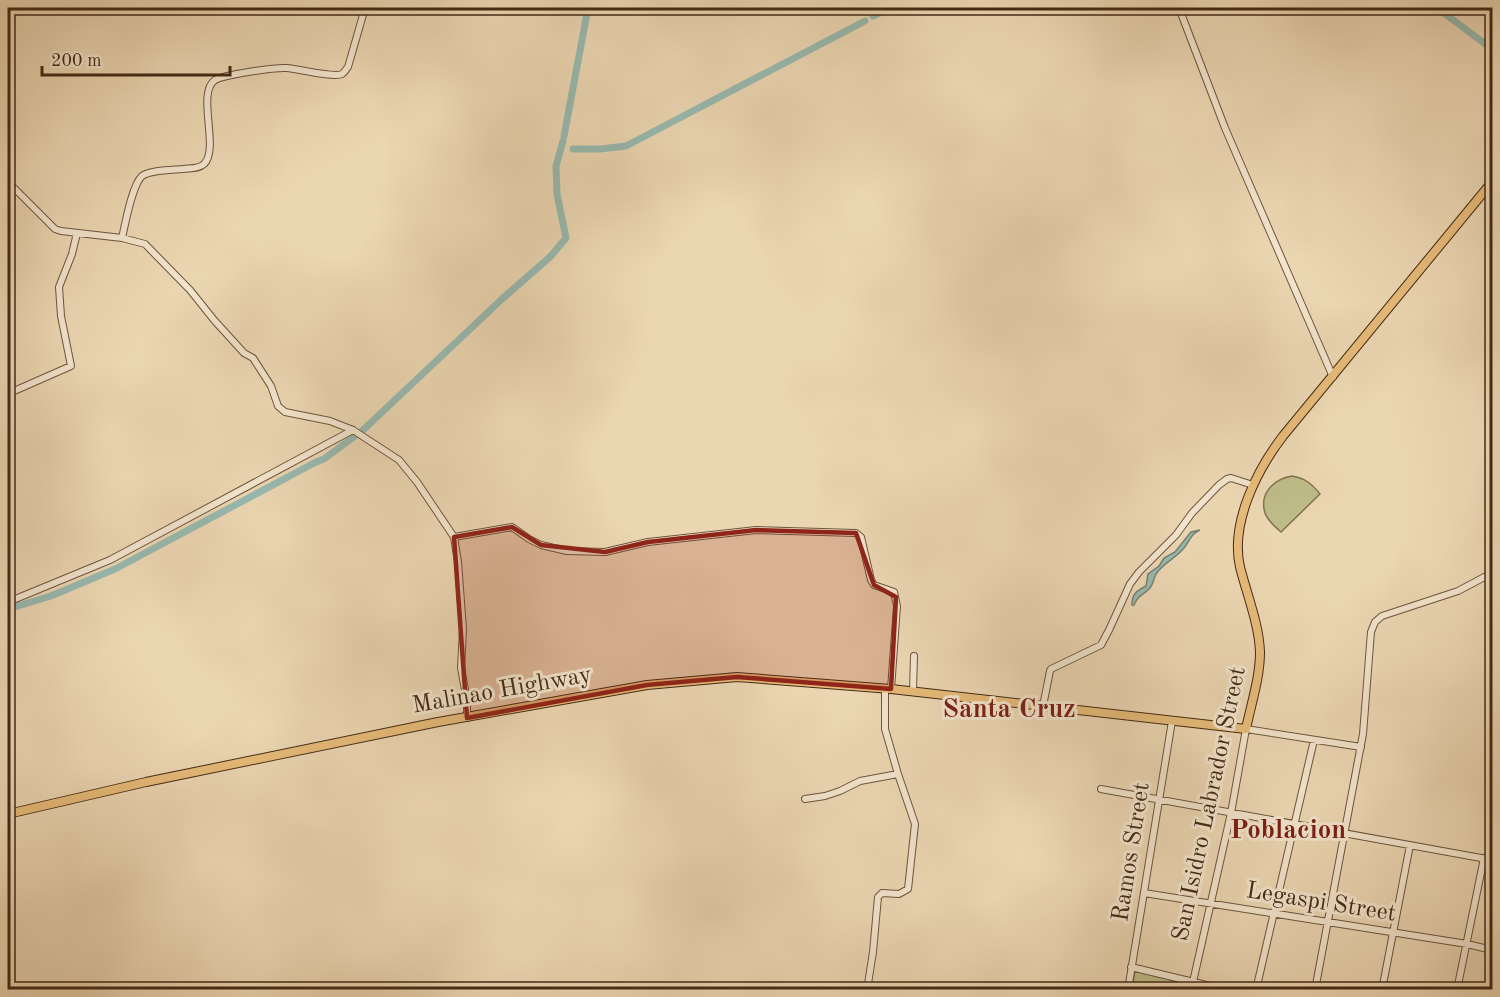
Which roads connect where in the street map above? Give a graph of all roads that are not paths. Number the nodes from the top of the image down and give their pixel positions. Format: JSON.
{"nodes":[{"id":1,"x":366,"y":8,"type":"edge"},
{"id":2,"x":1179,"y":8,"type":"edge"},
{"id":3,"x":8,"y":182,"type":"edge"},
{"id":4,"x":1492,"y":182,"type":"edge"},
{"id":5,"x":78,"y":233,"type":"junction"},
{"id":6,"x":122,"y":238,"type":"junction"},
{"id":7,"x":1333,"y":377,"type":"junction"},
{"id":8,"x":8,"y":393,"type":"edge"},
{"id":9,"x":353,"y":430,"type":"junction"},
{"id":10,"x":1253,"y":485,"type":"junction"},
{"id":11,"x":454,"y":537,"type":"junction"},
{"id":12,"x":1492,"y":573,"type":"edge"},
{"id":13,"x":8,"y":602,"type":"edge"},
{"id":14,"x":914,"y":656,"type":"dead end"},
{"id":15,"x":888,"y":688,"type":"junction"},
{"id":16,"x":913,"y":691,"type":"junction"},
{"id":17,"x":1043,"y":706,"type":"junction"},
{"id":18,"x":467,"y":718,"type":"junction"},
{"id":19,"x":1172,"y":721,"type":"junction"},
{"id":20,"x":1246,"y":729,"type":"junction"},
{"id":21,"x":1314,"y":740,"type":"junction"},
{"id":22,"x":1361,"y":747,"type":"junction"},
{"id":23,"x":898,"y":774,"type":"junction"},
{"id":24,"x":1101,"y":789,"type":"dead end"},
{"id":25,"x":1159,"y":799,"type":"junction"},
{"id":26,"x":805,"y":800,"type":"dead end"},
{"id":27,"x":1230,"y":813,"type":"junction"},
{"id":28,"x":8,"y":814,"type":"edge"},
{"id":29,"x":1294,"y":824,"type":"junction"},
{"id":30,"x":1345,"y":833,"type":"junction"},
{"id":31,"x":1410,"y":845,"type":"junction"},
{"id":32,"x":1484,"y":858,"type":"junction"},
{"id":33,"x":1492,"y":860,"type":"edge"},
{"id":34,"x":1144,"y":893,"type":"junction"},
{"id":35,"x":1210,"y":904,"type":"junction"},
{"id":36,"x":1274,"y":914,"type":"junction"},
{"id":37,"x":1328,"y":922,"type":"junction"},
{"id":38,"x":1393,"y":933,"type":"junction"},
{"id":39,"x":1467,"y":944,"type":"junction"},
{"id":40,"x":1492,"y":950,"type":"edge"},
{"id":41,"x":1131,"y":967,"type":"junction"},
{"id":42,"x":1193,"y":982,"type":"junction"},
{"id":43,"x":867,"y":990,"type":"edge"},
{"id":44,"x":1128,"y":990,"type":"edge"},
{"id":45,"x":1227,"y":990,"type":"edge"},
{"id":46,"x":1256,"y":990,"type":"edge"},
{"id":47,"x":1315,"y":990,"type":"edge"},
{"id":48,"x":1382,"y":990,"type":"edge"},
{"id":49,"x":1457,"y":990,"type":"edge"}],
"edges":[{"from":1,"to":6,"type":"street"},
{"from":2,"to":7,"type":"street"},
{"from":3,"to":5,"type":"street"},
{"from":4,"to":7,"type":"main road","name":"San Isidro Labrador Street"},
{"from":5,"to":6,"type":"street"},
{"from":5,"to":8,"type":"street"},
{"from":6,"to":9,"type":"street"},
{"from":7,"to":10,"type":"main road","name":"San Isidro Labrador Street"},
{"from":9,"to":11,"type":"street"},
{"from":9,"to":13,"type":"street"},
{"from":10,"to":17,"type":"street"},
{"from":10,"to":20,"type":"main road","name":"San Isidro Labrador Street"},
{"from":11,"to":15,"type":"street"},
{"from":11,"to":18,"type":"street"},
{"from":12,"to":22,"type":"street"},
{"from":14,"to":16,"type":"street"},
{"from":15,"to":16,"type":"main road","name":"Malinao Highway"},
{"from":15,"to":18,"type":"main road","name":"Malinao Highway"},
{"from":15,"to":23,"type":"street"},
{"from":16,"to":17,"type":"main road","name":"Malinao Highway"},
{"from":17,"to":19,"type":"main road","name":"Malinao Highway"},
{"from":18,"to":28,"type":"main road","name":"Malinao Highway"},
{"from":19,"to":20,"type":"main road","name":"Malinao Highway"},
{"from":19,"to":25,"type":"street","name":"Ramos Street"},
{"from":20,"to":21,"type":"street"},
{"from":20,"to":27,"type":"street","name":"San Isidro Labrador Street"},
{"from":21,"to":22,"type":"street"},
{"from":21,"to":29,"type":"street"},
{"from":22,"to":30,"type":"street"},
{"from":23,"to":26,"type":"street"},
{"from":23,"to":43,"type":"street"},
{"from":24,"to":25,"type":"street"},
{"from":25,"to":27,"type":"street"},
{"from":25,"to":34,"type":"street","name":"Ramos Street"},
{"from":27,"to":29,"type":"street"},
{"from":27,"to":35,"type":"street","name":"San Isidro Labrador Street"},
{"from":29,"to":30,"type":"street"},
{"from":29,"to":36,"type":"street"},
{"from":30,"to":31,"type":"street"},
{"from":30,"to":37,"type":"street"},
{"from":31,"to":32,"type":"street"},
{"from":31,"to":38,"type":"street"},
{"from":32,"to":33,"type":"street"},
{"from":32,"to":39,"type":"street"},
{"from":34,"to":35,"type":"street","name":"Legaspi Street"},
{"from":34,"to":41,"type":"street","name":"Ramos Street"},
{"from":35,"to":36,"type":"street","name":"Legaspi Street"},
{"from":35,"to":42,"type":"street","name":"San Isidro Labrador Street"},
{"from":36,"to":37,"type":"street","name":"Legaspi Street"},
{"from":36,"to":46,"type":"street"},
{"from":37,"to":38,"type":"street","name":"Legaspi Street"},
{"from":37,"to":47,"type":"street"},
{"from":38,"to":39,"type":"street","name":"Legaspi Street"},
{"from":38,"to":48,"type":"street"},
{"from":39,"to":40,"type":"street","name":"Legaspi Street"},
{"from":39,"to":49,"type":"street"},
{"from":41,"to":42,"type":"street"},
{"from":41,"to":44,"type":"street","name":"Ramos Street"},
{"from":42,"to":45,"type":"street"}]}
